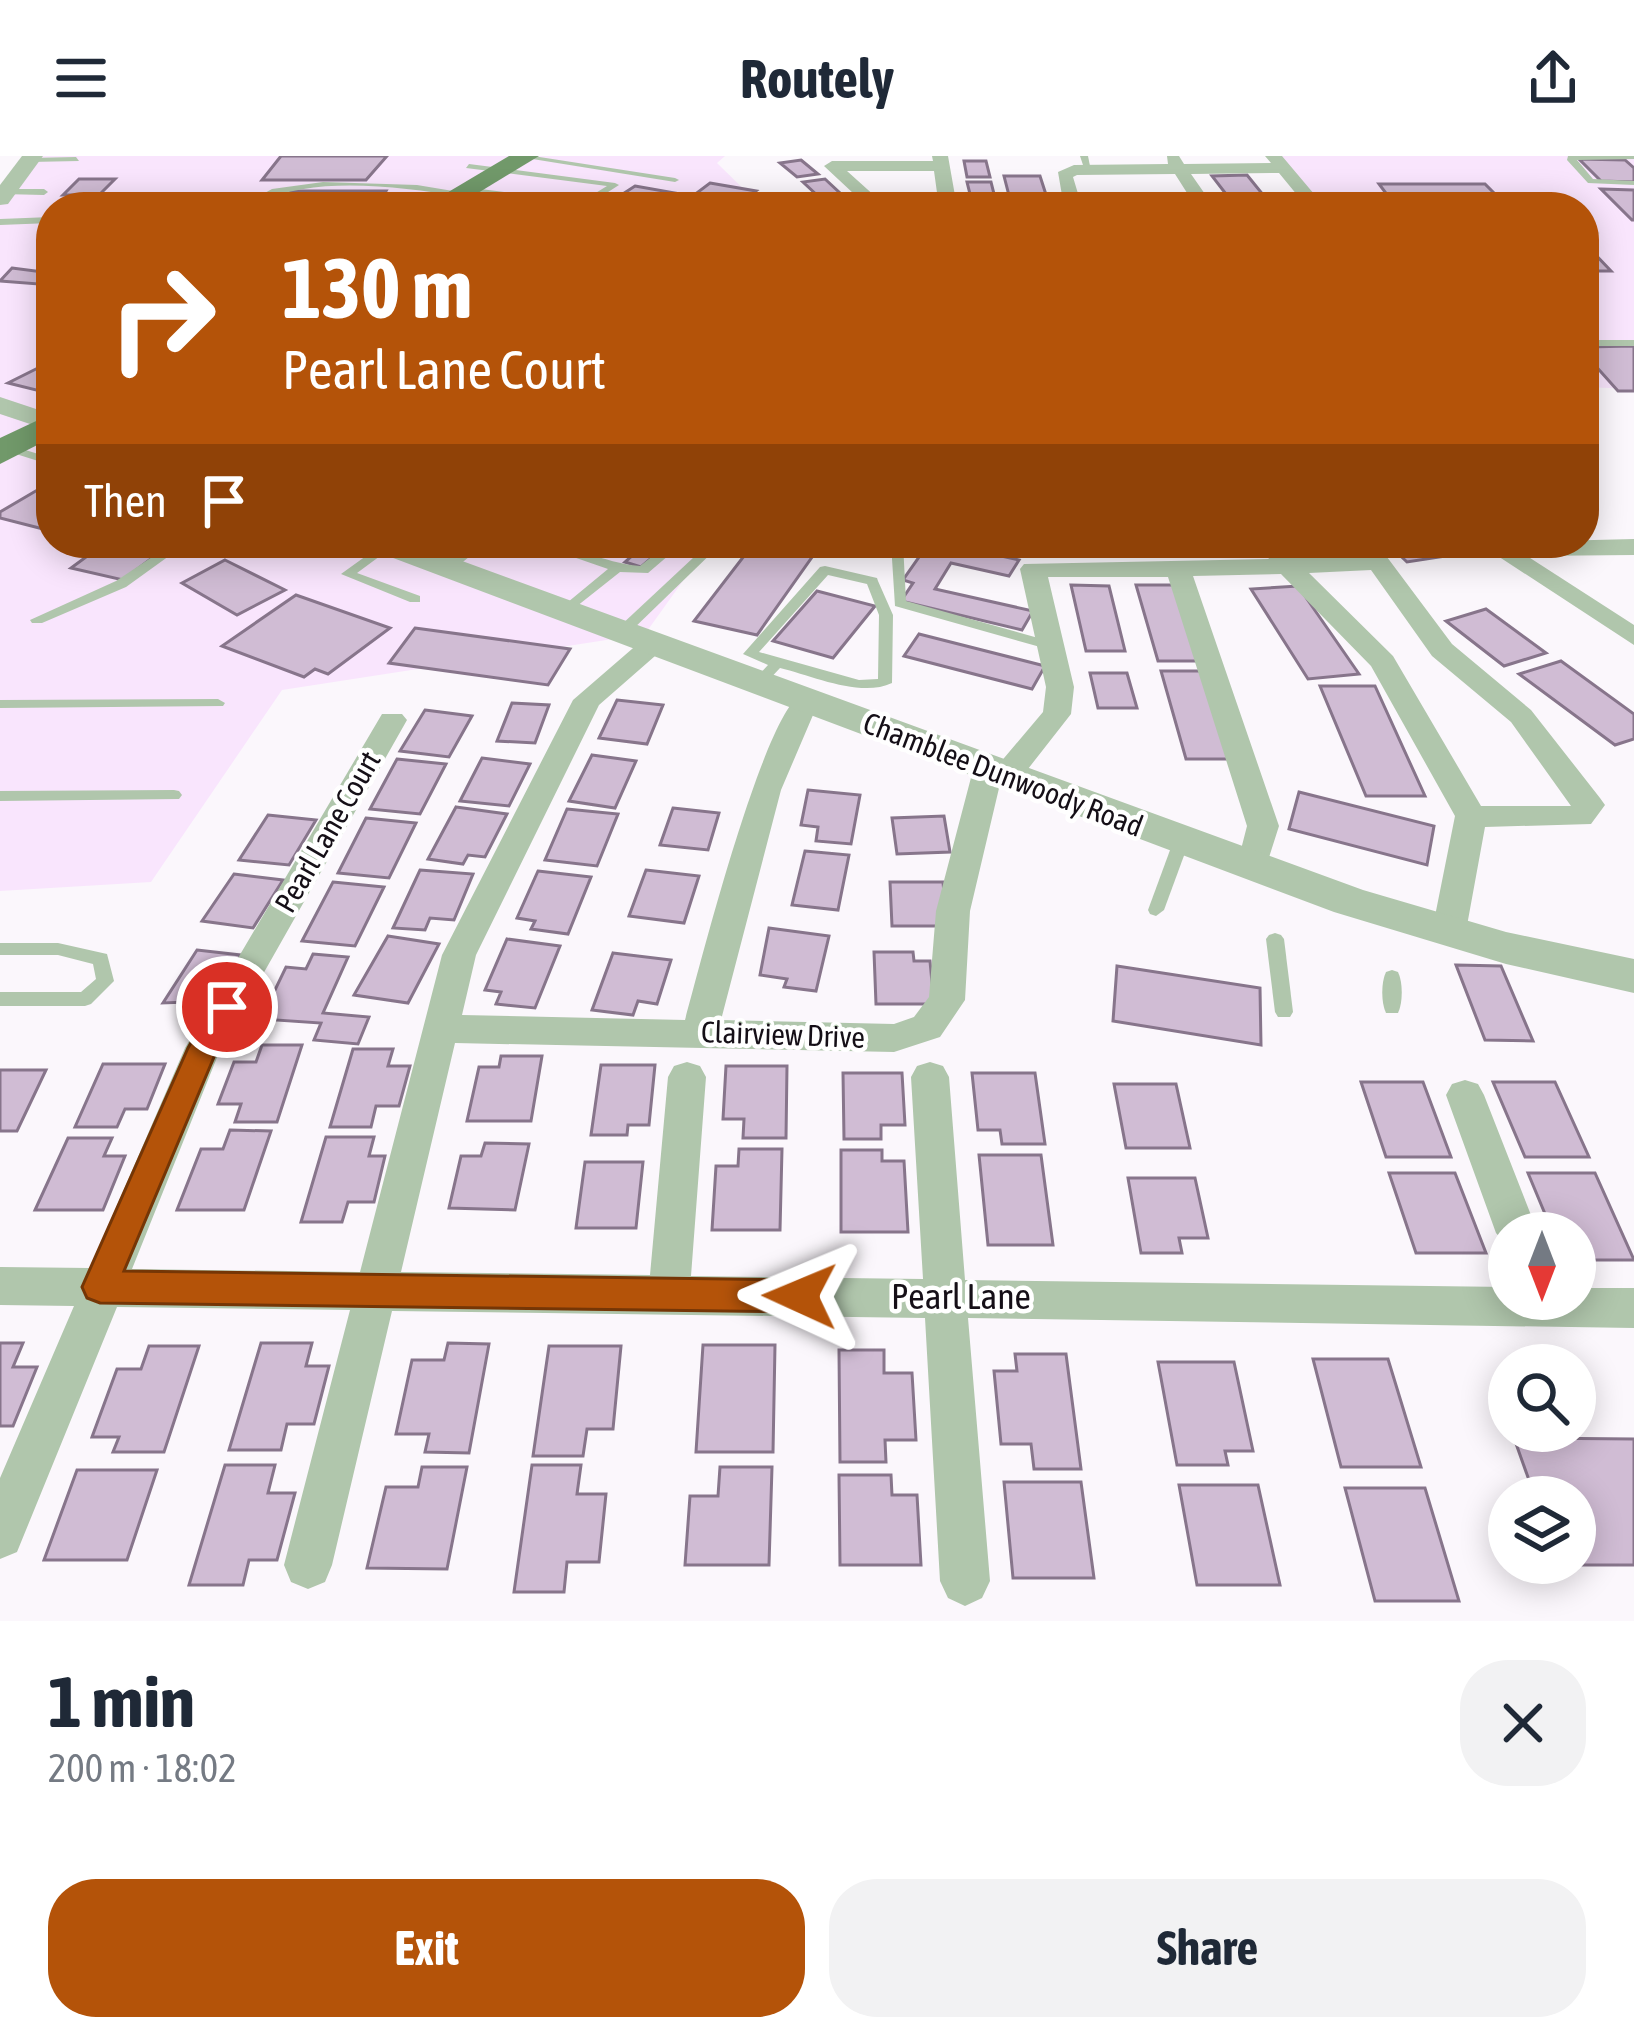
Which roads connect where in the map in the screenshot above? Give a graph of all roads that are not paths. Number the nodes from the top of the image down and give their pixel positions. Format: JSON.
{"nodes":[{"id":1,"x":1634,"y":157,"type":"edge"},
{"id":2,"x":31,"y":158,"type":"edge"},
{"id":3,"x":76,"y":159,"type":"dead end"},
{"id":4,"x":518,"y":161,"type":"edge"},
{"id":5,"x":941,"y":161,"type":"edge"},
{"id":6,"x":1278,"y":162,"type":"edge"},
{"id":7,"x":1086,"y":163,"type":"edge"},
{"id":8,"x":1176,"y":163,"type":"edge"},
{"id":9,"x":675,"y":180,"type":"dead end"},
{"id":10,"x":466,"y":183,"type":"junction"},
{"id":11,"x":1634,"y":183,"type":"edge"},
{"id":12,"x":264,"y":192,"type":"edge"},
{"id":13,"x":455,"y":192,"type":"edge"},
{"id":14,"x":514,"y":192,"type":"edge"},
{"id":15,"x":604,"y":192,"type":"edge"},
{"id":16,"x":861,"y":192,"type":"edge"},
{"id":17,"x":945,"y":192,"type":"edge"},
{"id":18,"x":1069,"y":192,"type":"edge"},
{"id":19,"x":1195,"y":192,"type":"edge"},
{"id":20,"x":1303,"y":192,"type":"edge"},
{"id":21,"x":36,"y":193,"type":"edge"},
{"id":22,"x":3,"y":196,"type":"edge"},
{"id":23,"x":36,"y":221,"type":"edge"},
{"id":24,"x":0,"y":223,"type":"edge"},
{"id":25,"x":1599,"y":343,"type":"edge"},
{"id":26,"x":1634,"y":343,"type":"edge"},
{"id":27,"x":0,"y":405,"type":"edge"},
{"id":28,"x":36,"y":418,"type":"edge"},
{"id":29,"x":36,"y":431,"type":"edge"},
{"id":30,"x":2,"y":449,"type":"edge"},
{"id":31,"x":36,"y":458,"type":"edge"},
{"id":32,"x":1599,"y":547,"type":"edge"},
{"id":33,"x":1634,"y":547,"type":"edge"},
{"id":34,"x":159,"y":558,"type":"edge"},
{"id":35,"x":368,"y":558,"type":"edge"},
{"id":36,"x":424,"y":558,"type":"edge"},
{"id":37,"x":460,"y":558,"type":"edge"},
{"id":38,"x":586,"y":558,"type":"edge"},
{"id":39,"x":658,"y":558,"type":"edge"},
{"id":40,"x":704,"y":558,"type":"edge"},
{"id":41,"x":898,"y":558,"type":"edge"},
{"id":42,"x":1030,"y":558,"type":"edge"},
{"id":43,"x":1053,"y":558,"type":"edge"},
{"id":44,"x":1257,"y":558,"type":"edge"},
{"id":45,"x":1282,"y":558,"type":"edge"},
{"id":46,"x":1321,"y":558,"type":"edge"},
{"id":47,"x":1373,"y":558,"type":"edge"},
{"id":48,"x":1513,"y":558,"type":"edge"},
{"id":49,"x":1378,"y":562,"type":"junction"},
{"id":50,"x":448,"y":567,"type":"junction"},
{"id":51,"x":617,"y":568,"type":"junction"},
{"id":52,"x":1178,"y":569,"type":"junction"},
{"id":53,"x":415,"y":599,"type":"dead end"},
{"id":54,"x":568,"y":610,"type":"junction"},
{"id":55,"x":37,"y":620,"type":"dead end"},
{"id":56,"x":641,"y":636,"type":"junction"},
{"id":57,"x":1634,"y":638,"type":"edge"},
{"id":58,"x":1051,"y":646,"type":"junction"},
{"id":59,"x":768,"y":672,"type":"junction"},
{"id":60,"x":805,"y":700,"type":"junction"},
{"id":61,"x":218,"y":703,"type":"dead end"},
{"id":62,"x":0,"y":704,"type":"edge"},
{"id":63,"x":392,"y":720,"type":"dead end"},
{"id":64,"x":997,"y":773,"type":"junction"},
{"id":65,"x":174,"y":795,"type":"dead end"},
{"id":66,"x":0,"y":796,"type":"edge"},
{"id":67,"x":1478,"y":816,"type":"junction"},
{"id":68,"x":1180,"y":842,"type":"junction"},
{"id":69,"x":1253,"y":865,"type":"junction"},
{"id":70,"x":1156,"y":910,"type":"dead end"},
{"id":71,"x":1449,"y":931,"type":"junction"},
{"id":72,"x":1275,"y":939,"type":"dead end"},
{"id":73,"x":0,"y":949,"type":"edge"},
{"id":74,"x":1634,"y":976,"type":"edge"},
{"id":75,"x":1392,"y":977,"type":"dead end"},
{"id":76,"x":0,"y":999,"type":"edge"},
{"id":77,"x":1392,"y":1008,"type":"dead end"},
{"id":78,"x":1283,"y":1012,"type":"dead end"},
{"id":79,"x":441,"y":1029,"type":"junction"},
{"id":80,"x":700,"y":1032,"type":"junction"},
{"id":81,"x":930,"y":1076,"type":"dead end"},
{"id":82,"x":687,"y":1077,"type":"dead end"},
{"id":83,"x":1465,"y":1095,"type":"dead end"},
{"id":84,"x":1509,"y":1212,"type":"edge"},
{"id":85,"x":0,"y":1286,"type":"edge"},
{"id":86,"x":100,"y":1287,"type":"junction"},
{"id":87,"x":378,"y":1291,"type":"junction"},
{"id":88,"x":669,"y":1294,"type":"junction"},
{"id":89,"x":944,"y":1294,"type":"junction"},
{"id":90,"x":1488,"y":1301,"type":"edge"},
{"id":91,"x":1596,"y":1305,"type":"edge"},
{"id":92,"x":1634,"y":1308,"type":"edge"},
{"id":93,"x":0,"y":1535,"type":"edge"},
{"id":94,"x":308,"y":1565,"type":"dead end"},
{"id":95,"x":964,"y":1581,"type":"dead end"}],
"edges":[{"from":1,"to":11,"type":"lane"},
{"from":2,"to":3,"type":"lane"},
{"from":2,"to":22,"type":"street"},
{"from":4,"to":9,"type":"lane"},
{"from":4,"to":10,"type":"main road"},
{"from":4,"to":15,"type":"lane"},
{"from":5,"to":16,"type":"street"},
{"from":5,"to":17,"type":"street"},
{"from":6,"to":8,"type":"street"},
{"from":6,"to":20,"type":"street"},
{"from":7,"to":8,"type":"street"},
{"from":7,"to":18,"type":"street"},
{"from":8,"to":19,"type":"street"},
{"from":10,"to":12,"type":"lane"},
{"from":10,"to":13,"type":"main road"},
{"from":10,"to":14,"type":"lane"},
{"from":21,"to":22,"type":"lane"},
{"from":23,"to":24,"type":"lane"},
{"from":25,"to":26,"type":"lane"},
{"from":27,"to":28,"type":"street"},
{"from":29,"to":30,"type":"main road"},
{"from":30,"to":31,"type":"lane"},
{"from":32,"to":33,"type":"street"},
{"from":34,"to":55,"type":"lane"},
{"from":35,"to":53,"type":"lane"},
{"from":36,"to":50,"type":"street","name":"Chamblee Dunwoody Road"},
{"from":37,"to":50,"type":"lane"},
{"from":38,"to":51,"type":"lane"},
{"from":39,"to":51,"type":"lane"},
{"from":40,"to":56,"type":"lane"},
{"from":41,"to":58,"type":"lane"},
{"from":42,"to":58,"type":"street"},
{"from":43,"to":52,"type":"street"},
{"from":44,"to":52,"type":"street"},
{"from":45,"to":67,"type":"street"},
{"from":46,"to":49,"type":"street"},
{"from":47,"to":49,"type":"street"},
{"from":48,"to":57,"type":"street"},
{"from":49,"to":67,"type":"street"},
{"from":50,"to":54,"type":"street","name":"Chamblee Dunwoody Road"},
{"from":51,"to":54,"type":"lane"},
{"from":52,"to":69,"type":"street"},
{"from":54,"to":56,"type":"street","name":"Chamblee Dunwoody Road"},
{"from":56,"to":59,"type":"street","name":"Chamblee Dunwoody Road"},
{"from":56,"to":79,"type":"street"},
{"from":58,"to":64,"type":"street"},
{"from":59,"to":59,"type":"lane"},
{"from":59,"to":60,"type":"street","name":"Chamblee Dunwoody Road"},
{"from":60,"to":64,"type":"street","name":"Chamblee Dunwoody Road"},
{"from":60,"to":80,"type":"street"},
{"from":61,"to":62,"type":"lane"},
{"from":63,"to":86,"type":"street","name":"Pearl Lane Court"},
{"from":64,"to":68,"type":"street","name":"Chamblee Dunwoody Road"},
{"from":64,"to":80,"type":"street","name":"Clairview Drive"},
{"from":65,"to":66,"type":"lane"},
{"from":67,"to":71,"type":"street"},
{"from":68,"to":69,"type":"street","name":"Chamblee Dunwoody Road"},
{"from":68,"to":70,"type":"lane"},
{"from":69,"to":71,"type":"street","name":"Chamblee Dunwoody Road"},
{"from":71,"to":74,"type":"street","name":"Chamblee Dunwoody Road"},
{"from":72,"to":78,"type":"lane"},
{"from":73,"to":76,"type":"lane"},
{"from":75,"to":77,"type":"lane"},
{"from":79,"to":80,"type":"street","name":"Clairview Drive"},
{"from":79,"to":87,"type":"street"},
{"from":81,"to":89,"type":"street"},
{"from":82,"to":88,"type":"street"},
{"from":83,"to":84,"type":"street"},
{"from":85,"to":86,"type":"street","name":"Pearl Lane"},
{"from":86,"to":87,"type":"street","name":"Pearl Lane"},
{"from":86,"to":93,"type":"street","name":"Pearl Lane Court"},
{"from":87,"to":88,"type":"street","name":"Pearl Lane"},
{"from":87,"to":94,"type":"street"},
{"from":88,"to":89,"type":"street","name":"Pearl Lane"},
{"from":89,"to":90,"type":"street","name":"Pearl Lane"},
{"from":89,"to":95,"type":"street"},
{"from":91,"to":92,"type":"street","name":"Pearl Lane"}]}
